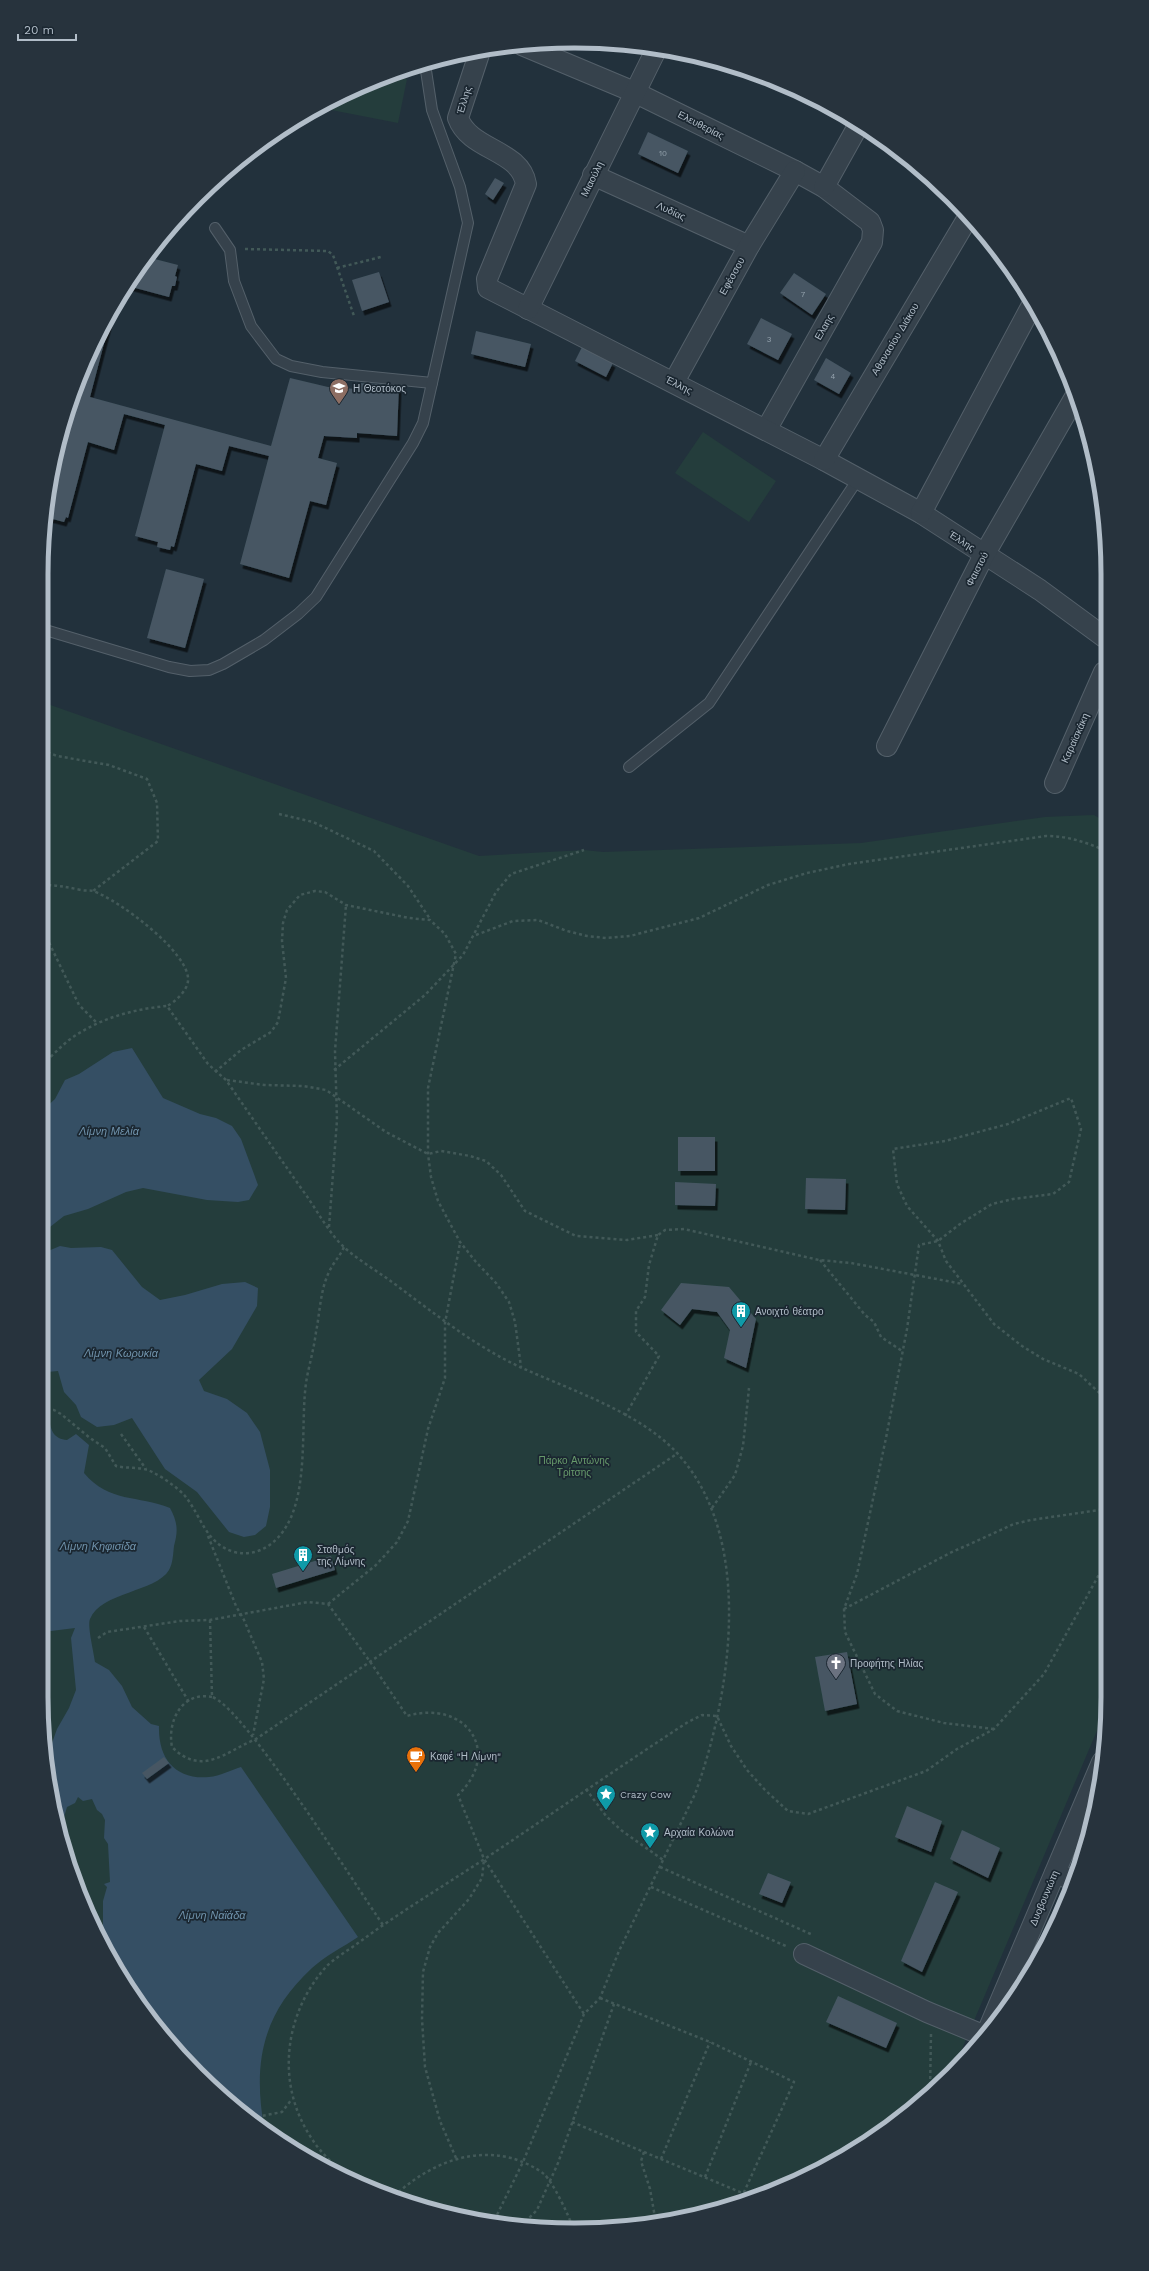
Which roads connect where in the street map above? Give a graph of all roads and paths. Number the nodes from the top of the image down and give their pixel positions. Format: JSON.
{"nodes":[{"id":1,"x":533,"y":50,"type":"edge"},
{"id":2,"x":654,"y":55,"type":"edge"},
{"id":3,"x":478,"y":57,"type":"edge"},
{"id":4,"x":426,"y":70,"type":"edge"},
{"id":5,"x":634,"y":92,"type":"junction"},
{"id":6,"x":856,"y":130,"type":"edge"},
{"id":7,"x":795,"y":171,"type":"junction"},
{"id":8,"x":594,"y":175,"type":"junction"},
{"id":9,"x":824,"y":187,"type":"junction"},
{"id":10,"x":870,"y":222,"type":"joint"},
{"id":11,"x":965,"y":222,"type":"edge"},
{"id":12,"x":215,"y":228,"type":"dead end"},
{"id":13,"x":749,"y":246,"type":"junction"},
{"id":14,"x":230,"y":250,"type":"junction"},
{"id":15,"x":381,"y":257,"type":"dead end"},
{"id":16,"x":337,"y":268,"type":"junction"},
{"id":17,"x":528,"y":309,"type":"junction"},
{"id":18,"x":1029,"y":310,"type":"edge"},
{"id":19,"x":354,"y":316,"type":"dead end"},
{"id":20,"x":674,"y":382,"type":"junction"},
{"id":21,"x":432,"y":383,"type":"junction"},
{"id":22,"x":1072,"y":402,"type":"edge"},
{"id":23,"x":766,"y":430,"type":"junction"},
{"id":24,"x":824,"y":460,"type":"junction"},
{"id":25,"x":858,"y":479,"type":"junction"},
{"id":26,"x":921,"y":513,"type":"junction"},
{"id":27,"x":984,"y":555,"type":"junction"},
{"id":28,"x":48,"y":631,"type":"edge"},
{"id":29,"x":1101,"y":635,"type":"edge"},
{"id":30,"x":1101,"y":679,"type":"edge"},
{"id":31,"x":887,"y":746,"type":"dead end"},
{"id":32,"x":48,"y":752,"type":"edge"},
{"id":33,"x":629,"y":767,"type":"dead end"},
{"id":34,"x":1055,"y":783,"type":"dead end"},
{"id":35,"x":279,"y":814,"type":"dead end"},
{"id":36,"x":1101,"y":849,"type":"edge"},
{"id":37,"x":584,"y":850,"type":"dead end"},
{"id":38,"x":48,"y":885,"type":"edge"},
{"id":39,"x":93,"y":891,"type":"junction"},
{"id":40,"x":346,"y":905,"type":"junction"},
{"id":41,"x":430,"y":920,"type":"junction"},
{"id":42,"x":476,"y":935,"type":"junction"},
{"id":43,"x":48,"y":940,"type":"edge"},
{"id":44,"x":454,"y":964,"type":"junction"},
{"id":45,"x":167,"y":1006,"type":"junction"},
{"id":46,"x":97,"y":1023,"type":"junction"},
{"id":47,"x":48,"y":1059,"type":"edge"},
{"id":48,"x":334,"y":1070,"type":"junction"},
{"id":49,"x":215,"y":1072,"type":"junction"},
{"id":50,"x":226,"y":1080,"type":"junction"},
{"id":51,"x":336,"y":1099,"type":"junction"},
{"id":52,"x":428,"y":1154,"type":"junction"},
{"id":53,"x":329,"y":1227,"type":"junction"},
{"id":54,"x":658,"y":1235,"type":"junction"},
{"id":55,"x":938,"y":1241,"type":"junction"},
{"id":56,"x":460,"y":1242,"type":"junction"},
{"id":57,"x":344,"y":1247,"type":"junction"},
{"id":58,"x":819,"y":1260,"type":"junction"},
{"id":59,"x":913,"y":1276,"type":"junction"},
{"id":60,"x":963,"y":1284,"type":"junction"},
{"id":61,"x":445,"y":1323,"type":"junction"},
{"id":62,"x":902,"y":1350,"type":"junction"},
{"id":63,"x":521,"y":1368,"type":"junction"},
{"id":64,"x":749,"y":1388,"type":"dead end"},
{"id":65,"x":1101,"y":1395,"type":"edge"},
{"id":66,"x":48,"y":1410,"type":"edge"},
{"id":67,"x":625,"y":1416,"type":"junction"},
{"id":68,"x":121,"y":1434,"type":"dead end"},
{"id":69,"x":678,"y":1453,"type":"junction"},
{"id":70,"x":147,"y":1470,"type":"junction"},
{"id":71,"x":711,"y":1508,"type":"junction"},
{"id":72,"x":1101,"y":1510,"type":"edge"},
{"id":73,"x":208,"y":1536,"type":"junction"},
{"id":74,"x":1101,"y":1571,"type":"edge"},
{"id":75,"x":328,"y":1604,"type":"junction"},
{"id":76,"x":844,"y":1609,"type":"junction"},
{"id":77,"x":241,"y":1614,"type":"junction"},
{"id":78,"x":210,"y":1620,"type":"junction"},
{"id":79,"x":144,"y":1627,"type":"junction"},
{"id":80,"x":98,"y":1638,"type":"dead end"},
{"id":81,"x":371,"y":1662,"type":"junction"},
{"id":82,"x":212,"y":1697,"type":"junction"},
{"id":83,"x":189,"y":1702,"type":"junction"},
{"id":84,"x":717,"y":1716,"type":"junction"},
{"id":85,"x":994,"y":1729,"type":"junction"},
{"id":86,"x":253,"y":1735,"type":"junction"},
{"id":87,"x":256,"y":1739,"type":"junction"},
{"id":88,"x":586,"y":1789,"type":"junction"},
{"id":89,"x":1092,"y":1792,"type":"edge"},
{"id":90,"x":484,"y":1859,"type":"junction"},
{"id":91,"x":663,"y":1860,"type":"junction"},
{"id":92,"x":660,"y":1867,"type":"junction"},
{"id":93,"x":1064,"y":1876,"type":"edge"},
{"id":94,"x":651,"y":1887,"type":"junction"},
{"id":95,"x":383,"y":1925,"type":"junction"},
{"id":96,"x":813,"y":1935,"type":"dead end"},
{"id":97,"x":804,"y":1954,"type":"joint"},
{"id":98,"x":600,"y":1998,"type":"junction"},
{"id":99,"x":614,"y":2004,"type":"junction"},
{"id":100,"x":1001,"y":2004,"type":"edge"},
{"id":101,"x":927,"y":2012,"type":"junction"},
{"id":102,"x":584,"y":2014,"type":"junction"},
{"id":103,"x":979,"y":2032,"type":"edge"},
{"id":104,"x":710,"y":2042,"type":"junction"},
{"id":105,"x":751,"y":2062,"type":"junction"},
{"id":106,"x":930,"y":2084,"type":"edge"},
{"id":107,"x":292,"y":2099,"type":"junction"},
{"id":108,"x":258,"y":2117,"type":"edge"},
{"id":109,"x":572,"y":2122,"type":"junction"},
{"id":110,"x":644,"y":2152,"type":"junction"},
{"id":111,"x":456,"y":2158,"type":"junction"},
{"id":112,"x":661,"y":2159,"type":"junction"},
{"id":113,"x":523,"y":2162,"type":"junction"},
{"id":114,"x":336,"y":2166,"type":"edge"},
{"id":115,"x":705,"y":2177,"type":"junction"},
{"id":116,"x":549,"y":2182,"type":"junction"},
{"id":117,"x":398,"y":2193,"type":"edge"},
{"id":118,"x":744,"y":2193,"type":"joint"},
{"id":119,"x":655,"y":2216,"type":"edge"},
{"id":120,"x":496,"y":2217,"type":"edge"},
{"id":121,"x":527,"y":2220,"type":"edge"},
{"id":122,"x":571,"y":2223,"type":"edge"}],
"edges":[{"from":1,"to":5,"type":"street","name":"Ελευθερίας"},
{"from":2,"to":5,"type":"street","name":"Μιαούλη"},
{"from":3,"to":17,"type":"street","name":"Έλλης"},
{"from":4,"to":21,"type":"lane"},
{"from":5,"to":7,"type":"street","name":"Ελευθερίας"},
{"from":5,"to":8,"type":"street","name":"Μιαούλη"},
{"from":6,"to":9,"type":"street"},
{"from":7,"to":9,"type":"street","name":"Ελευθερίας"},
{"from":7,"to":13,"type":"street","name":"Εφέσσου"},
{"from":8,"to":13,"type":"street","name":"Λυδίας"},
{"from":8,"to":17,"type":"street","name":"Μιαούλη"},
{"from":9,"to":10,"type":"street","name":"Ελευθερίας"},
{"from":10,"to":23,"type":"street","name":"Ελαης"},
{"from":11,"to":24,"type":"street","name":"Αθανασίου Διάκου"},
{"from":12,"to":14,"type":"lane"},
{"from":13,"to":20,"type":"street","name":"Εφέσσου"},
{"from":14,"to":16,"type":"path"},
{"from":14,"to":21,"type":"lane"},
{"from":15,"to":16,"type":"path"},
{"from":16,"to":19,"type":"path"},
{"from":17,"to":20,"type":"street","name":"Έλλης"},
{"from":18,"to":26,"type":"street"},
{"from":20,"to":23,"type":"street","name":"Έλλης"},
{"from":21,"to":28,"type":"lane"},
{"from":22,"to":27,"type":"street","name":"Φαιστού"},
{"from":23,"to":24,"type":"street","name":"Έλλης"},
{"from":24,"to":25,"type":"street","name":"Έλλης"},
{"from":25,"to":26,"type":"street","name":"Έλλης"},
{"from":25,"to":33,"type":"lane"},
{"from":26,"to":27,"type":"street","name":"Έλλης"},
{"from":27,"to":29,"type":"street","name":"Έλλης"},
{"from":27,"to":31,"type":"street","name":"Φαιστού"},
{"from":30,"to":34,"type":"street","name":"Καραϊσκάκη"},
{"from":32,"to":39,"type":"path"},
{"from":35,"to":41,"type":"path"},
{"from":36,"to":42,"type":"path"},
{"from":37,"to":42,"type":"path"},
{"from":38,"to":39,"type":"path"},
{"from":39,"to":45,"type":"path"},
{"from":40,"to":41,"type":"path"},
{"from":40,"to":48,"type":"path"},
{"from":40,"to":49,"type":"path"},
{"from":41,"to":44,"type":"path"},
{"from":42,"to":44,"type":"path"},
{"from":43,"to":46,"type":"path"},
{"from":44,"to":48,"type":"path"},
{"from":44,"to":52,"type":"path"},
{"from":45,"to":46,"type":"path"},
{"from":45,"to":49,"type":"path"},
{"from":46,"to":47,"type":"path"},
{"from":48,"to":51,"type":"path"},
{"from":49,"to":50,"type":"path"},
{"from":50,"to":51,"type":"path"},
{"from":50,"to":53,"type":"path"},
{"from":51,"to":52,"type":"path"},
{"from":51,"to":53,"type":"path"},
{"from":52,"to":54,"type":"path"},
{"from":52,"to":56,"type":"path"},
{"from":53,"to":57,"type":"path"},
{"from":54,"to":58,"type":"path"},
{"from":54,"to":67,"type":"path"},
{"from":55,"to":55,"type":"path"},
{"from":55,"to":59,"type":"path"},
{"from":55,"to":60,"type":"path"},
{"from":56,"to":61,"type":"path"},
{"from":56,"to":63,"type":"path"},
{"from":57,"to":61,"type":"path"},
{"from":57,"to":73,"type":"path"},
{"from":58,"to":59,"type":"path"},
{"from":58,"to":62,"type":"path"},
{"from":59,"to":60,"type":"path"},
{"from":59,"to":62,"type":"path"},
{"from":60,"to":65,"type":"path"},
{"from":61,"to":63,"type":"path"},
{"from":61,"to":75,"type":"path"},
{"from":62,"to":76,"type":"path"},
{"from":63,"to":67,"type":"path"},
{"from":64,"to":71,"type":"path"},
{"from":66,"to":70,"type":"path"},
{"from":67,"to":69,"type":"path"},
{"from":68,"to":70,"type":"path"},
{"from":69,"to":71,"type":"path"},
{"from":69,"to":81,"type":"path"},
{"from":70,"to":73,"type":"path"},
{"from":71,"to":84,"type":"path"},
{"from":72,"to":76,"type":"path"},
{"from":73,"to":77,"type":"path"},
{"from":74,"to":85,"type":"path"},
{"from":75,"to":77,"type":"path"},
{"from":75,"to":81,"type":"path"},
{"from":76,"to":85,"type":"path"},
{"from":77,"to":78,"type":"path"},
{"from":77,"to":86,"type":"path"},
{"from":78,"to":79,"type":"path"},
{"from":78,"to":82,"type":"path"},
{"from":79,"to":80,"type":"path"},
{"from":79,"to":83,"type":"path"},
{"from":81,"to":87,"type":"path"},
{"from":81,"to":90,"type":"path"},
{"from":82,"to":83,"type":"path"},
{"from":82,"to":86,"type":"path"},
{"from":83,"to":87,"type":"path"},
{"from":84,"to":85,"type":"path"},
{"from":84,"to":88,"type":"path"},
{"from":84,"to":91,"type":"path"},
{"from":86,"to":87,"type":"path"},
{"from":87,"to":95,"type":"path"},
{"from":88,"to":90,"type":"path"},
{"from":88,"to":91,"type":"path"},
{"from":89,"to":93,"type":"street","name":"Δυοβουνιώτη"},
{"from":90,"to":95,"type":"path"},
{"from":90,"to":102,"type":"path"},
{"from":90,"to":111,"type":"path"},
{"from":91,"to":92,"type":"path"},
{"from":92,"to":94,"type":"path"},
{"from":92,"to":96,"type":"path"},
{"from":93,"to":100,"type":"street","name":"Δυοβουνιώτη"},
{"from":94,"to":97,"type":"path"},
{"from":94,"to":98,"type":"path"},
{"from":95,"to":107,"type":"path"},
{"from":97,"to":101,"type":"street"},
{"from":98,"to":99,"type":"path"},
{"from":98,"to":102,"type":"path"},
{"from":99,"to":104,"type":"path"},
{"from":99,"to":109,"type":"path"},
{"from":101,"to":103,"type":"street"},
{"from":101,"to":106,"type":"path"},
{"from":102,"to":113,"type":"path"},
{"from":104,"to":105,"type":"path"},
{"from":104,"to":112,"type":"path"},
{"from":105,"to":115,"type":"path"},
{"from":105,"to":118,"type":"path"},
{"from":107,"to":108,"type":"path"},
{"from":107,"to":114,"type":"path"},
{"from":109,"to":110,"type":"path"},
{"from":109,"to":116,"type":"path"},
{"from":110,"to":112,"type":"path"},
{"from":110,"to":119,"type":"path"},
{"from":111,"to":113,"type":"path"},
{"from":111,"to":117,"type":"path"},
{"from":112,"to":115,"type":"path"},
{"from":113,"to":116,"type":"path"},
{"from":113,"to":120,"type":"path"},
{"from":115,"to":118,"type":"path"},
{"from":116,"to":121,"type":"path"},
{"from":116,"to":122,"type":"path"}]}
